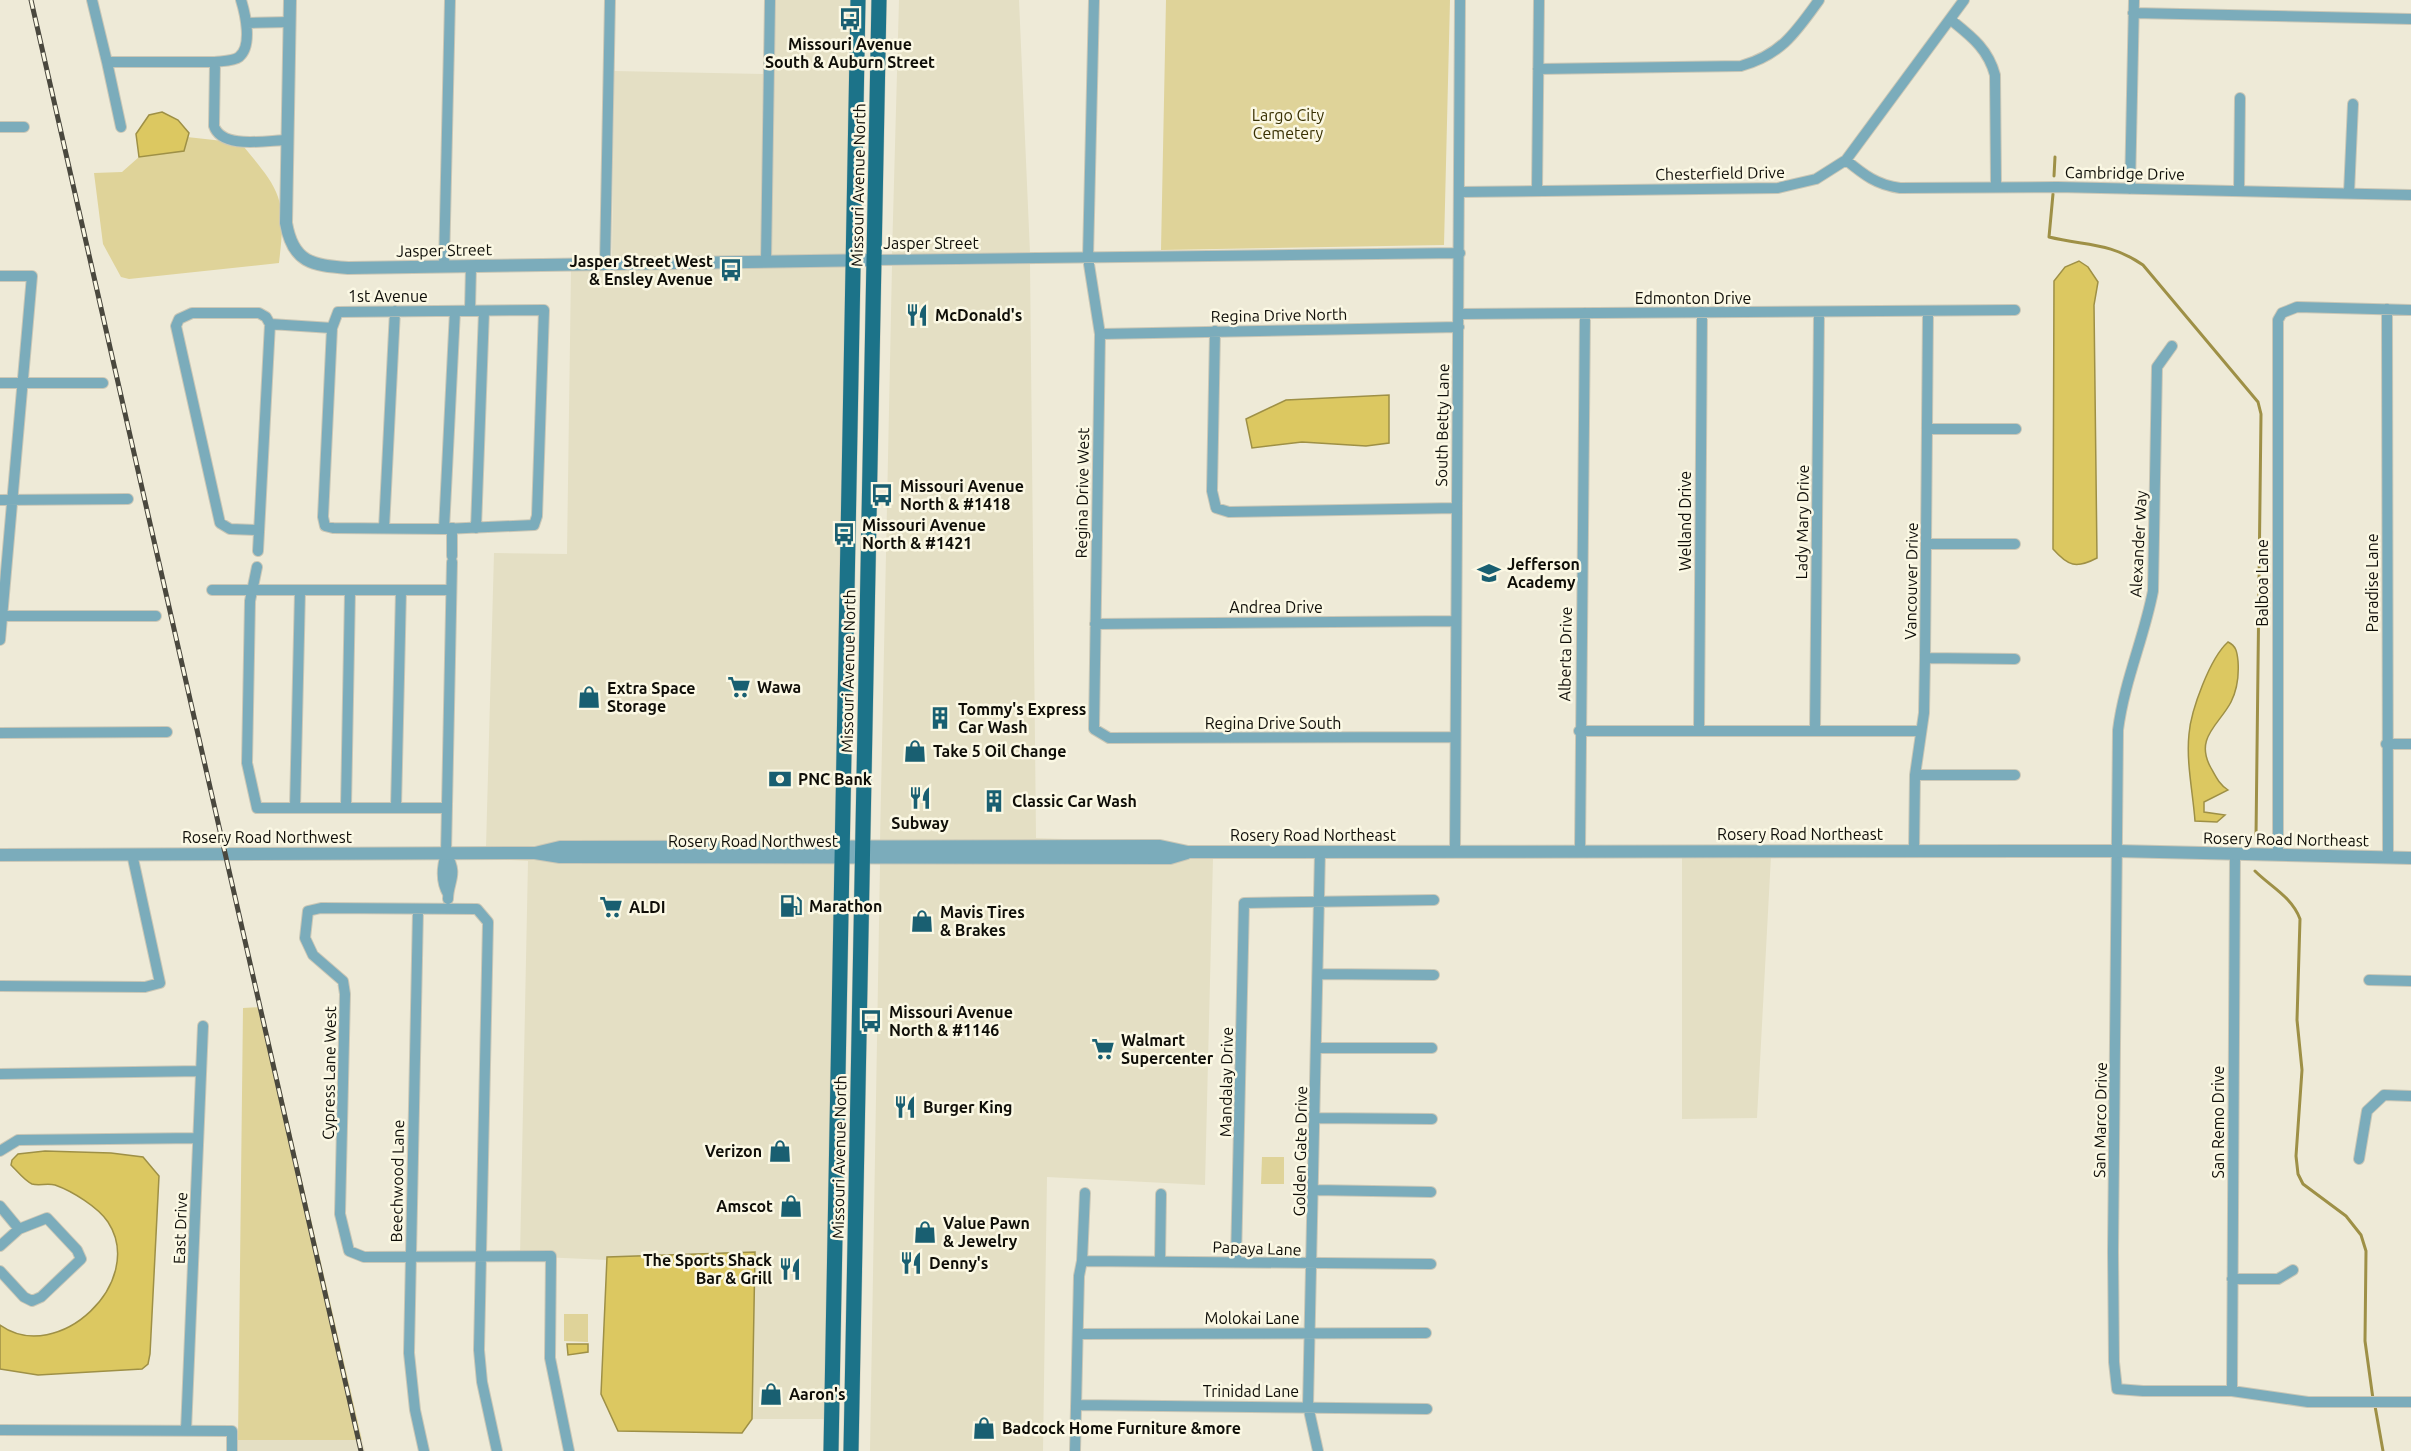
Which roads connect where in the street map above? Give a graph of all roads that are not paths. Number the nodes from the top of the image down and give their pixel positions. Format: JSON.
{"nodes":[{"id":1,"x":93,"y":0,"type":"edge"},
{"id":2,"x":241,"y":0,"type":"edge"},
{"id":3,"x":290,"y":0,"type":"edge"},
{"id":4,"x":450,"y":0,"type":"edge"},
{"id":5,"x":610,"y":0,"type":"edge"},
{"id":6,"x":770,"y":0,"type":"edge"},
{"id":7,"x":858,"y":0,"type":"edge"},
{"id":8,"x":879,"y":0,"type":"edge"},
{"id":9,"x":1094,"y":0,"type":"edge"},
{"id":10,"x":1460,"y":0,"type":"edge"},
{"id":11,"x":1539,"y":0,"type":"edge"},
{"id":12,"x":1819,"y":0,"type":"edge"},
{"id":13,"x":1964,"y":0,"type":"edge"},
{"id":14,"x":2134,"y":0,"type":"edge"},
{"id":15,"x":2133,"y":13,"type":"junction"},
{"id":16,"x":2411,"y":19,"type":"edge"},
{"id":17,"x":1951,"y":20,"type":"junction"},
{"id":18,"x":290,"y":21,"type":"junction"},
{"id":19,"x":247,"y":23,"type":"junction"},
{"id":20,"x":107,"y":62,"type":"junction"},
{"id":21,"x":215,"y":62,"type":"junction"},
{"id":22,"x":1538,"y":69,"type":"junction"},
{"id":23,"x":2240,"y":98,"type":"dead end"},
{"id":24,"x":2353,"y":104,"type":"dead end"},
{"id":25,"x":0,"y":127,"type":"edge"},
{"id":26,"x":24,"y":127,"type":"dead end"},
{"id":27,"x":122,"y":127,"type":"dead end"},
{"id":28,"x":288,"y":140,"type":"junction"},
{"id":29,"x":1846,"y":160,"type":"junction"},
{"id":30,"x":1996,"y":186,"type":"junction"},
{"id":31,"x":2130,"y":189,"type":"junction"},
{"id":32,"x":1537,"y":191,"type":"junction"},
{"id":33,"x":2239,"y":191,"type":"junction"},
{"id":34,"x":1460,"y":192,"type":"junction"},
{"id":35,"x":2349,"y":193,"type":"junction"},
{"id":36,"x":2411,"y":195,"type":"edge"},
{"id":37,"x":1460,"y":253,"type":"junction"},
{"id":38,"x":1088,"y":258,"type":"junction"},
{"id":39,"x":854,"y":260,"type":"junction"},
{"id":40,"x":875,"y":260,"type":"junction"},
{"id":41,"x":766,"y":262,"type":"junction"},
{"id":42,"x":605,"y":264,"type":"junction"},
{"id":43,"x":444,"y":266,"type":"junction"},
{"id":44,"x":471,"y":266,"type":"junction"},
{"id":45,"x":0,"y":276,"type":"edge"},
{"id":46,"x":2387,"y":309,"type":"junction"},
{"id":47,"x":470,"y":310,"type":"junction"},
{"id":48,"x":2015,"y":310,"type":"dead end"},
{"id":49,"x":2411,"y":310,"type":"edge"},
{"id":50,"x":395,"y":311,"type":"junction"},
{"id":51,"x":455,"y":311,"type":"junction"},
{"id":52,"x":484,"y":311,"type":"junction"},
{"id":53,"x":1928,"y":311,"type":"junction"},
{"id":54,"x":1702,"y":312,"type":"junction"},
{"id":55,"x":1585,"y":313,"type":"junction"},
{"id":56,"x":1819,"y":313,"type":"junction"},
{"id":57,"x":1459,"y":314,"type":"junction"},
{"id":58,"x":270,"y":324,"type":"junction"},
{"id":59,"x":1459,"y":327,"type":"junction"},
{"id":60,"x":332,"y":328,"type":"junction"},
{"id":61,"x":1215,"y":331,"type":"junction"},
{"id":62,"x":1100,"y":334,"type":"junction"},
{"id":63,"x":2172,"y":346,"type":"dead end"},
{"id":64,"x":0,"y":383,"type":"edge"},
{"id":65,"x":22,"y":383,"type":"junction"},
{"id":66,"x":103,"y":383,"type":"dead end"},
{"id":67,"x":1928,"y":429,"type":"junction"},
{"id":68,"x":2016,"y":429,"type":"dead end"},
{"id":69,"x":851,"y":458,"type":"junction"},
{"id":70,"x":128,"y":499,"type":"dead end"},
{"id":71,"x":0,"y":500,"type":"edge"},
{"id":72,"x":12,"y":500,"type":"junction"},
{"id":73,"x":1456,"y":508,"type":"junction"},
{"id":74,"x":384,"y":528,"type":"junction"},
{"id":75,"x":476,"y":528,"type":"junction"},
{"id":76,"x":448,"y":529,"type":"junction"},
{"id":77,"x":259,"y":530,"type":"junction"},
{"id":78,"x":1927,"y":544,"type":"junction"},
{"id":79,"x":2015,"y":544,"type":"dead end"},
{"id":80,"x":258,"y":551,"type":"dead end"},
{"id":81,"x":849,"y":555,"type":"junction"},
{"id":82,"x":869,"y":566,"type":"junction"},
{"id":83,"x":257,"y":567,"type":"dead end"},
{"id":84,"x":212,"y":590,"type":"dead end"},
{"id":85,"x":253,"y":590,"type":"junction"},
{"id":86,"x":401,"y":590,"type":"junction"},
{"id":87,"x":451,"y":590,"type":"junction"},
{"id":88,"x":300,"y":591,"type":"junction"},
{"id":89,"x":350,"y":591,"type":"junction"},
{"id":90,"x":1,"y":616,"type":"edge"},
{"id":91,"x":156,"y":616,"type":"dead end"},
{"id":92,"x":1456,"y":621,"type":"junction"},
{"id":93,"x":1095,"y":624,"type":"junction"},
{"id":94,"x":0,"y":640,"type":"edge"},
{"id":95,"x":1925,"y":658,"type":"junction"},
{"id":96,"x":2015,"y":659,"type":"dead end"},
{"id":97,"x":866,"y":674,"type":"junction"},
{"id":98,"x":1094,"y":729,"type":"joint"},
{"id":99,"x":1698,"y":730,"type":"junction"},
{"id":100,"x":1921,"y":730,"type":"junction"},
{"id":101,"x":1579,"y":731,"type":"junction"},
{"id":102,"x":1815,"y":731,"type":"junction"},
{"id":103,"x":167,"y":732,"type":"dead end"},
{"id":104,"x":0,"y":733,"type":"edge"},
{"id":105,"x":1454,"y":737,"type":"junction"},
{"id":106,"x":2386,"y":744,"type":"junction"},
{"id":107,"x":2411,"y":744,"type":"edge"},
{"id":108,"x":1915,"y":775,"type":"junction"},
{"id":109,"x":2015,"y":775,"type":"dead end"},
{"id":110,"x":346,"y":807,"type":"junction"},
{"id":111,"x":295,"y":808,"type":"junction"},
{"id":112,"x":396,"y":808,"type":"junction"},
{"id":113,"x":446,"y":808,"type":"junction"},
{"id":114,"x":718,"y":847,"type":"junction"},
{"id":115,"x":1320,"y":851,"type":"junction"},
{"id":116,"x":1455,"y":851,"type":"junction"},
{"id":117,"x":1580,"y":851,"type":"junction"},
{"id":118,"x":1914,"y":851,"type":"junction"},
{"id":119,"x":843,"y":852,"type":"junction"},
{"id":120,"x":2117,"y":852,"type":"junction"},
{"id":121,"x":535,"y":853,"type":"junction"},
{"id":122,"x":863,"y":853,"type":"junction"},
{"id":123,"x":132,"y":854,"type":"junction"},
{"id":124,"x":446,"y":854,"type":"junction"},
{"id":125,"x":2235,"y":854,"type":"junction"},
{"id":126,"x":2278,"y":854,"type":"junction"},
{"id":127,"x":0,"y":855,"type":"edge"},
{"id":128,"x":655,"y":857,"type":"junction"},
{"id":129,"x":2388,"y":857,"type":"junction"},
{"id":130,"x":2411,"y":858,"type":"edge"},
{"id":131,"x":1434,"y":900,"type":"dead end"},
{"id":132,"x":1320,"y":902,"type":"junction"},
{"id":133,"x":448,"y":909,"type":"junction"},
{"id":134,"x":418,"y":910,"type":"junction"},
{"id":135,"x":1319,"y":974,"type":"junction"},
{"id":136,"x":1434,"y":975,"type":"dead end"},
{"id":137,"x":2369,"y":980,"type":"dead end"},
{"id":138,"x":2411,"y":981,"type":"edge"},
{"id":139,"x":0,"y":986,"type":"edge"},
{"id":140,"x":202,"y":1026,"type":"dead end"},
{"id":141,"x":1317,"y":1048,"type":"junction"},
{"id":142,"x":1432,"y":1048,"type":"dead end"},
{"id":143,"x":838,"y":1056,"type":"junction"},
{"id":144,"x":201,"y":1071,"type":"junction"},
{"id":145,"x":0,"y":1074,"type":"edge"},
{"id":146,"x":2411,"y":1096,"type":"edge"},
{"id":147,"x":1316,"y":1118,"type":"junction"},
{"id":148,"x":1432,"y":1119,"type":"dead end"},
{"id":149,"x":198,"y":1138,"type":"junction"},
{"id":150,"x":0,"y":1151,"type":"edge"},
{"id":151,"x":2359,"y":1159,"type":"dead end"},
{"id":152,"x":857,"y":1166,"type":"junction"},
{"id":153,"x":836,"y":1181,"type":"junction"},
{"id":154,"x":1314,"y":1190,"type":"junction"},
{"id":155,"x":1085,"y":1192,"type":"dead end"},
{"id":156,"x":1431,"y":1192,"type":"dead end"},
{"id":157,"x":1161,"y":1194,"type":"dead end"},
{"id":158,"x":856,"y":1202,"type":"junction"},
{"id":159,"x":0,"y":1206,"type":"edge"},
{"id":160,"x":19,"y":1229,"type":"junction"},
{"id":161,"x":0,"y":1246,"type":"edge"},
{"id":162,"x":481,"y":1256,"type":"junction"},
{"id":163,"x":410,"y":1257,"type":"junction"},
{"id":164,"x":1083,"y":1261,"type":"junction"},
{"id":165,"x":1160,"y":1261,"type":"junction"},
{"id":166,"x":1236,"y":1261,"type":"junction"},
{"id":167,"x":1312,"y":1264,"type":"junction"},
{"id":168,"x":1431,"y":1264,"type":"dead end"},
{"id":169,"x":0,"y":1270,"type":"edge"},
{"id":170,"x":2293,"y":1270,"type":"dead end"},
{"id":171,"x":2232,"y":1279,"type":"junction"},
{"id":172,"x":1310,"y":1332,"type":"junction"},
{"id":173,"x":1426,"y":1333,"type":"dead end"},
{"id":174,"x":1078,"y":1334,"type":"junction"},
{"id":175,"x":2232,"y":1391,"type":"junction"},
{"id":176,"x":2411,"y":1402,"type":"edge"},
{"id":177,"x":1076,"y":1406,"type":"junction"},
{"id":178,"x":1308,"y":1406,"type":"junction"},
{"id":179,"x":1427,"y":1408,"type":"dead end"},
{"id":180,"x":0,"y":1430,"type":"edge"},
{"id":181,"x":186,"y":1431,"type":"junction"},
{"id":182,"x":232,"y":1451,"type":"edge"},
{"id":183,"x":424,"y":1451,"type":"edge"},
{"id":184,"x":497,"y":1451,"type":"edge"},
{"id":185,"x":569,"y":1451,"type":"edge"},
{"id":186,"x":831,"y":1451,"type":"edge"},
{"id":187,"x":851,"y":1451,"type":"edge"},
{"id":188,"x":1075,"y":1451,"type":"edge"},
{"id":189,"x":1318,"y":1451,"type":"edge"}],
"edges":[{"from":1,"to":20,"type":"street"},
{"from":2,"to":19,"type":"street"},
{"from":3,"to":18,"type":"street"},
{"from":4,"to":43,"type":"street"},
{"from":5,"to":42,"type":"street"},
{"from":6,"to":41,"type":"street"},
{"from":7,"to":39,"type":"main road","name":"Missouri Avenue North"},
{"from":8,"to":40,"type":"main road","name":"Missouri Avenue North"},
{"from":9,"to":38,"type":"street","name":"Regina Drive West"},
{"from":10,"to":34,"type":"street","name":"South Betty Lane"},
{"from":11,"to":22,"type":"street"},
{"from":12,"to":22,"type":"street"},
{"from":13,"to":17,"type":"street","name":"Chesterfield Drive"},
{"from":14,"to":15,"type":"street"},
{"from":15,"to":16,"type":"street"},
{"from":15,"to":31,"type":"street"},
{"from":17,"to":29,"type":"street","name":"Chesterfield Drive"},
{"from":17,"to":30,"type":"street"},
{"from":18,"to":19,"type":"street"},
{"from":18,"to":28,"type":"street"},
{"from":19,"to":21,"type":"street"},
{"from":20,"to":21,"type":"street"},
{"from":20,"to":27,"type":"street"},
{"from":21,"to":28,"type":"street"},
{"from":22,"to":32,"type":"street"},
{"from":23,"to":33,"type":"street"},
{"from":24,"to":35,"type":"street"},
{"from":25,"to":26,"type":"street"},
{"from":28,"to":43,"type":"street","name":"Jasper Street"},
{"from":29,"to":30,"type":"street","name":"Cambridge Drive"},
{"from":29,"to":32,"type":"street","name":"Chesterfield Drive"},
{"from":30,"to":31,"type":"street","name":"Cambridge Drive"},
{"from":31,"to":33,"type":"street","name":"Cambridge Drive"},
{"from":32,"to":34,"type":"street","name":"Chesterfield Drive"},
{"from":33,"to":35,"type":"street","name":"Cambridge Drive"},
{"from":34,"to":37,"type":"street","name":"South Betty Lane"},
{"from":35,"to":36,"type":"street","name":"Cambridge Drive"},
{"from":37,"to":38,"type":"street","name":"Jasper Street"},
{"from":37,"to":57,"type":"street","name":"South Betty Lane"},
{"from":38,"to":40,"type":"street","name":"Jasper Street"},
{"from":38,"to":62,"type":"street","name":"Regina Drive West"},
{"from":39,"to":40,"type":"street","name":"Jasper Street"},
{"from":39,"to":41,"type":"street","name":"Jasper Street"},
{"from":39,"to":69,"type":"main road","name":"Missouri Avenue North"},
{"from":40,"to":82,"type":"main road","name":"Missouri Avenue North"},
{"from":41,"to":42,"type":"street","name":"Jasper Street"},
{"from":42,"to":44,"type":"street","name":"Jasper Street"},
{"from":43,"to":44,"type":"street","name":"Jasper Street"},
{"from":44,"to":47,"type":"street"},
{"from":45,"to":65,"type":"street"},
{"from":46,"to":49,"type":"street"},
{"from":46,"to":106,"type":"street","name":"Paradise Lane"},
{"from":46,"to":126,"type":"street","name":"Balboa Lane"},
{"from":47,"to":51,"type":"street","name":"1st Avenue"},
{"from":47,"to":52,"type":"street","name":"1st Avenue"},
{"from":48,"to":53,"type":"street","name":"Edmonton Drive"},
{"from":50,"to":51,"type":"street","name":"1st Avenue"},
{"from":50,"to":60,"type":"street","name":"1st Avenue"},
{"from":50,"to":74,"type":"street"},
{"from":51,"to":76,"type":"street"},
{"from":52,"to":75,"type":"street"},
{"from":52,"to":75,"type":"street","name":"1st Avenue"},
{"from":53,"to":56,"type":"street","name":"Edmonton Drive"},
{"from":53,"to":67,"type":"street","name":"Vancouver Drive"},
{"from":54,"to":55,"type":"street","name":"Edmonton Drive"},
{"from":54,"to":56,"type":"street","name":"Edmonton Drive"},
{"from":54,"to":99,"type":"street","name":"Welland Drive"},
{"from":55,"to":57,"type":"street","name":"Edmonton Drive"},
{"from":55,"to":101,"type":"street","name":"Alberta Drive"},
{"from":56,"to":102,"type":"street","name":"Lady Mary Drive"},
{"from":57,"to":59,"type":"street","name":"South Betty Lane"},
{"from":58,"to":60,"type":"street"},
{"from":58,"to":77,"type":"street"},
{"from":58,"to":77,"type":"street"},
{"from":59,"to":61,"type":"street","name":"Regina Drive North"},
{"from":59,"to":73,"type":"street","name":"South Betty Lane"},
{"from":60,"to":74,"type":"street"},
{"from":61,"to":62,"type":"street","name":"Regina Drive North"},
{"from":61,"to":73,"type":"street"},
{"from":62,"to":93,"type":"street","name":"Regina Drive West"},
{"from":63,"to":120,"type":"street","name":"Alexander Way"},
{"from":64,"to":65,"type":"street"},
{"from":65,"to":66,"type":"street"},
{"from":65,"to":72,"type":"street"},
{"from":67,"to":68,"type":"street"},
{"from":67,"to":78,"type":"street","name":"Vancouver Drive"},
{"from":69,"to":81,"type":"main road","name":"Missouri Avenue North"},
{"from":69,"to":82,"type":"main road"},
{"from":70,"to":72,"type":"street"},
{"from":71,"to":72,"type":"street"},
{"from":72,"to":90,"type":"street"},
{"from":73,"to":92,"type":"street","name":"South Betty Lane"},
{"from":74,"to":76,"type":"street"},
{"from":75,"to":76,"type":"street"},
{"from":76,"to":87,"type":"street"},
{"from":77,"to":80,"type":"street"},
{"from":78,"to":79,"type":"street"},
{"from":78,"to":95,"type":"street","name":"Vancouver Drive"},
{"from":81,"to":97,"type":"main road"},
{"from":81,"to":119,"type":"main road","name":"Missouri Avenue North"},
{"from":82,"to":97,"type":"main road","name":"Missouri Avenue North"},
{"from":83,"to":85,"type":"street"},
{"from":84,"to":85,"type":"street"},
{"from":85,"to":88,"type":"street"},
{"from":85,"to":111,"type":"street"},
{"from":86,"to":87,"type":"street"},
{"from":86,"to":89,"type":"street"},
{"from":86,"to":112,"type":"street"},
{"from":87,"to":113,"type":"street"},
{"from":88,"to":89,"type":"street"},
{"from":88,"to":111,"type":"street"},
{"from":89,"to":110,"type":"street"},
{"from":90,"to":91,"type":"street"},
{"from":90,"to":94,"type":"street"},
{"from":92,"to":93,"type":"street","name":"Andrea Drive"},
{"from":92,"to":105,"type":"street","name":"South Betty Lane"},
{"from":93,"to":98,"type":"street","name":"Regina Drive West"},
{"from":95,"to":96,"type":"street"},
{"from":95,"to":100,"type":"street","name":"Vancouver Drive"},
{"from":97,"to":122,"type":"main road","name":"Missouri Avenue North"},
{"from":98,"to":105,"type":"street","name":"Regina Drive South"},
{"from":99,"to":101,"type":"street"},
{"from":99,"to":102,"type":"street"},
{"from":100,"to":102,"type":"street"},
{"from":100,"to":108,"type":"street","name":"Vancouver Drive"},
{"from":101,"to":117,"type":"street","name":"Alberta Drive"},
{"from":103,"to":104,"type":"street"},
{"from":105,"to":116,"type":"street","name":"South Betty Lane"},
{"from":106,"to":107,"type":"street"},
{"from":106,"to":129,"type":"street","name":"Paradise Lane"},
{"from":108,"to":109,"type":"street"},
{"from":108,"to":118,"type":"street","name":"Vancouver Drive"},
{"from":110,"to":111,"type":"street"},
{"from":110,"to":112,"type":"street"},
{"from":112,"to":113,"type":"street"},
{"from":113,"to":124,"type":"street"},
{"from":114,"to":119,"type":"street","name":"Rosery Road Northwest"},
{"from":114,"to":121,"type":"street","name":"Rosery Road Northwest"},
{"from":114,"to":128,"type":"street"},
{"from":115,"to":116,"type":"street","name":"Rosery Road Northeast"},
{"from":115,"to":122,"type":"street","name":"Rosery Road Northeast"},
{"from":115,"to":132,"type":"street","name":"Golden Gate Drive"},
{"from":116,"to":117,"type":"street","name":"Rosery Road Northeast"},
{"from":117,"to":118,"type":"street","name":"Rosery Road Northeast"},
{"from":118,"to":120,"type":"street","name":"Rosery Road Northeast"},
{"from":119,"to":122,"type":"street","name":"Rosery Road Northeast"},
{"from":119,"to":128,"type":"street","name":"Rosery Road Northwest"},
{"from":119,"to":143,"type":"main road","name":"Missouri Avenue North"},
{"from":120,"to":125,"type":"street","name":"Rosery Road Northeast"},
{"from":120,"to":175,"type":"street","name":"San Marco Drive"},
{"from":121,"to":124,"type":"street","name":"Rosery Road Northwest"},
{"from":121,"to":128,"type":"street","name":"Rosery Road Northwest"},
{"from":122,"to":152,"type":"main road","name":"Missouri Avenue North"},
{"from":123,"to":124,"type":"street","name":"Rosery Road Northwest"},
{"from":123,"to":127,"type":"street","name":"Rosery Road Northwest"},
{"from":123,"to":139,"type":"street"},
{"from":124,"to":133,"type":"street"},
{"from":125,"to":126,"type":"street","name":"Rosery Road Northeast"},
{"from":125,"to":171,"type":"street","name":"San Remo Drive"},
{"from":126,"to":129,"type":"street","name":"Rosery Road Northeast"},
{"from":129,"to":130,"type":"street","name":"Rosery Road Northeast"},
{"from":131,"to":132,"type":"street"},
{"from":132,"to":135,"type":"street","name":"Golden Gate Drive"},
{"from":132,"to":166,"type":"street","name":"Mandalay Drive"},
{"from":133,"to":134,"type":"street"},
{"from":133,"to":162,"type":"street"},
{"from":134,"to":163,"type":"street","name":"Beechwood Lane"},
{"from":134,"to":163,"type":"street","name":"Cypress Lane West"},
{"from":135,"to":136,"type":"street"},
{"from":135,"to":141,"type":"street","name":"Golden Gate Drive"},
{"from":137,"to":138,"type":"street"},
{"from":140,"to":144,"type":"street","name":"East Drive"},
{"from":141,"to":142,"type":"street"},
{"from":141,"to":147,"type":"street","name":"Golden Gate Drive"},
{"from":143,"to":152,"type":"main road"},
{"from":143,"to":153,"type":"main road","name":"Missouri Avenue North"},
{"from":144,"to":145,"type":"street"},
{"from":144,"to":149,"type":"street","name":"East Drive"},
{"from":146,"to":151,"type":"street"},
{"from":147,"to":148,"type":"street"},
{"from":147,"to":154,"type":"street","name":"Golden Gate Drive"},
{"from":149,"to":150,"type":"street"},
{"from":149,"to":181,"type":"street","name":"East Drive"},
{"from":152,"to":158,"type":"main road","name":"Missouri Avenue North"},
{"from":153,"to":158,"type":"main road"},
{"from":153,"to":186,"type":"main road","name":"Missouri Avenue North"},
{"from":154,"to":156,"type":"street"},
{"from":154,"to":167,"type":"street","name":"Golden Gate Drive"},
{"from":155,"to":164,"type":"street"},
{"from":157,"to":165,"type":"street"},
{"from":158,"to":187,"type":"main road","name":"Missouri Avenue North"},
{"from":159,"to":160,"type":"street"},
{"from":160,"to":161,"type":"street"},
{"from":160,"to":169,"type":"street"},
{"from":162,"to":163,"type":"street"},
{"from":162,"to":184,"type":"street"},
{"from":162,"to":185,"type":"street"},
{"from":163,"to":183,"type":"street","name":"Beechwood Lane"},
{"from":164,"to":165,"type":"street","name":"Papaya Lane"},
{"from":164,"to":174,"type":"street"},
{"from":165,"to":166,"type":"street","name":"Papaya Lane"},
{"from":166,"to":167,"type":"street","name":"Papaya Lane"},
{"from":167,"to":168,"type":"street","name":"Papaya Lane"},
{"from":167,"to":172,"type":"street","name":"Golden Gate Drive"},
{"from":170,"to":171,"type":"street"},
{"from":171,"to":175,"type":"street","name":"San Remo Drive"},
{"from":172,"to":173,"type":"street","name":"Molokai Lane"},
{"from":172,"to":174,"type":"street","name":"Molokai Lane"},
{"from":172,"to":178,"type":"street","name":"Golden Gate Drive"},
{"from":174,"to":177,"type":"street"},
{"from":175,"to":176,"type":"street"},
{"from":177,"to":178,"type":"street","name":"Trinidad Lane"},
{"from":177,"to":188,"type":"street"},
{"from":178,"to":179,"type":"street","name":"Trinidad Lane"},
{"from":178,"to":189,"type":"street","name":"Golden Gate Drive"},
{"from":180,"to":181,"type":"street"},
{"from":181,"to":182,"type":"street"}]}
